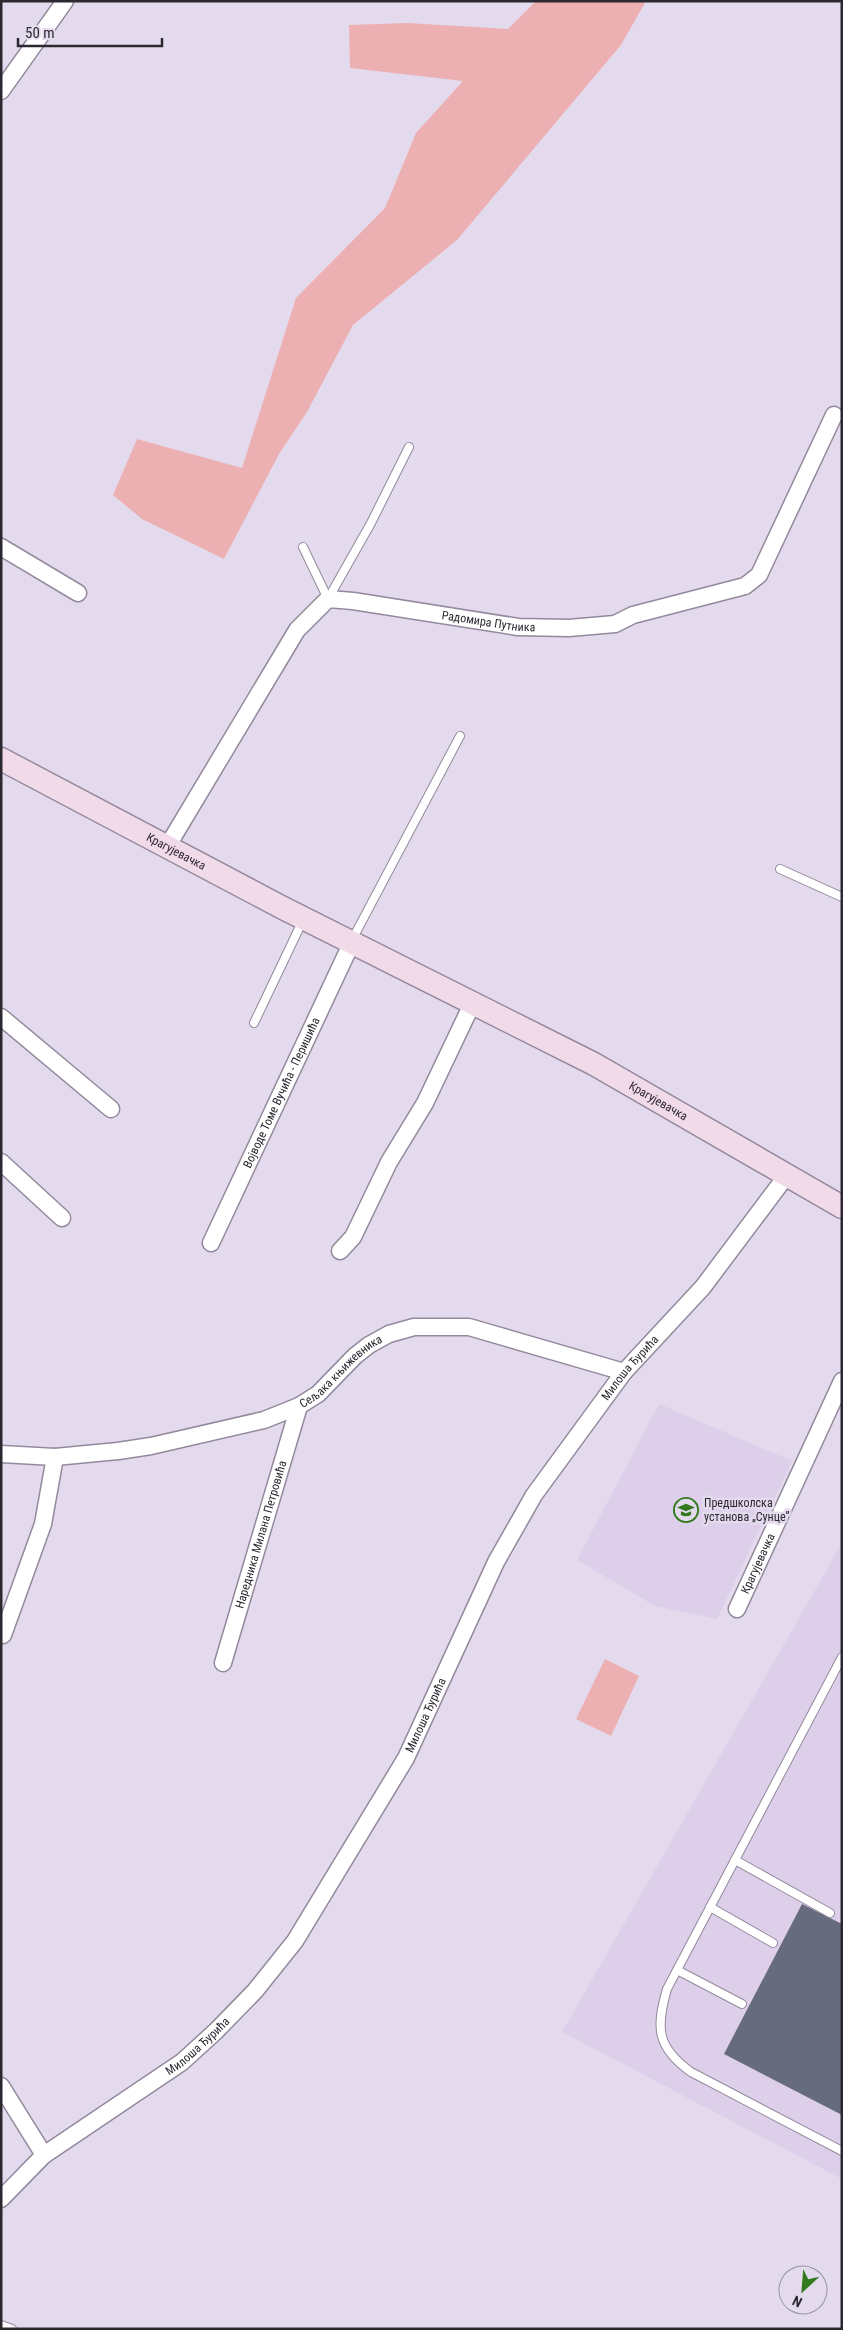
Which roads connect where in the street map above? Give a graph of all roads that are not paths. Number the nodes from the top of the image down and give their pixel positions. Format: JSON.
{"nodes":[{"id":1,"x":65,"y":1,"type":"edge"},
{"id":2,"x":2,"y":90,"type":"edge"},
{"id":3,"x":834,"y":416,"type":"dead end"},
{"id":4,"x":409,"y":447,"type":"dead end"},
{"id":5,"x":1,"y":547,"type":"edge"},
{"id":6,"x":303,"y":547,"type":"dead end"},
{"id":7,"x":78,"y":593,"type":"dead end"},
{"id":8,"x":328,"y":599,"type":"junction"},
{"id":9,"x":460,"y":736,"type":"dead end"},
{"id":10,"x":1,"y":759,"type":"edge"},
{"id":11,"x":167,"y":847,"type":"junction"},
{"id":12,"x":780,"y":869,"type":"dead end"},
{"id":13,"x":842,"y":896,"type":"edge"},
{"id":14,"x":304,"y":918,"type":"junction"},
{"id":15,"x":352,"y":942,"type":"junction"},
{"id":16,"x":472,"y":1002,"type":"junction"},
{"id":17,"x":1,"y":1017,"type":"edge"},
{"id":18,"x":254,"y":1023,"type":"dead end"},
{"id":19,"x":111,"y":1109,"type":"dead end"},
{"id":20,"x":1,"y":1162,"type":"edge"},
{"id":21,"x":787,"y":1175,"type":"junction"},
{"id":22,"x":842,"y":1207,"type":"edge"},
{"id":23,"x":62,"y":1218,"type":"dead end"},
{"id":24,"x":211,"y":1243,"type":"dead end"},
{"id":25,"x":340,"y":1251,"type":"dead end"},
{"id":26,"x":624,"y":1372,"type":"junction"},
{"id":27,"x":842,"y":1381,"type":"edge"},
{"id":28,"x":299,"y":1406,"type":"junction"},
{"id":29,"x":1,"y":1454,"type":"edge"},
{"id":30,"x":55,"y":1457,"type":"junction"},
{"id":31,"x":737,"y":1609,"type":"dead end"},
{"id":32,"x":3,"y":1635,"type":"dead end"},
{"id":33,"x":842,"y":1657,"type":"edge"},
{"id":34,"x":223,"y":1663,"type":"dead end"},
{"id":35,"x":735,"y":1860,"type":"junction"},
{"id":36,"x":710,"y":1907,"type":"junction"},
{"id":37,"x":830,"y":1913,"type":"dead end"},
{"id":38,"x":772,"y":1943,"type":"dead end"},
{"id":39,"x":678,"y":1970,"type":"junction"},
{"id":40,"x":742,"y":2004,"type":"dead end"},
{"id":41,"x":1,"y":2086,"type":"edge"},
{"id":42,"x":842,"y":2151,"type":"edge"},
{"id":43,"x":44,"y":2155,"type":"junction"},
{"id":44,"x":1,"y":2199,"type":"edge"},
{"id":45,"x":1,"y":2325,"type":"edge"},
{"id":46,"x":12,"y":2329,"type":"edge"}],
"edges":[{"from":1,"to":2,"type":"street"},
{"from":3,"to":8,"type":"street","name":"Радомира Путника"},
{"from":4,"to":8,"type":"lane"},
{"from":5,"to":7,"type":"street"},
{"from":6,"to":8,"type":"lane"},
{"from":8,"to":11,"type":"street"},
{"from":9,"to":15,"type":"lane"},
{"from":10,"to":11,"type":"main road","name":"Крагујевачка"},
{"from":11,"to":14,"type":"main road","name":"Крагујевачка"},
{"from":12,"to":13,"type":"lane"},
{"from":14,"to":15,"type":"main road","name":"Крагујевачка"},
{"from":14,"to":18,"type":"lane"},
{"from":15,"to":16,"type":"main road","name":"Крагујевачка"},
{"from":15,"to":24,"type":"street","name":"Војводе Томе Вучића - Перишића"},
{"from":16,"to":21,"type":"main road","name":"Крагујевачка"},
{"from":16,"to":25,"type":"street"},
{"from":17,"to":19,"type":"street"},
{"from":20,"to":23,"type":"street"},
{"from":21,"to":22,"type":"main road","name":"Крагујевачка"},
{"from":21,"to":26,"type":"street","name":"Милоша Ђурића"},
{"from":26,"to":28,"type":"street","name":"Сељака књижевника"},
{"from":26,"to":43,"type":"street","name":"Милоша Ђурића"},
{"from":27,"to":31,"type":"street","name":"Крагујевачка"},
{"from":28,"to":30,"type":"street","name":"Сељака књижевника"},
{"from":28,"to":34,"type":"street","name":"Наредника Милана Петровића"},
{"from":29,"to":30,"type":"street","name":"Сељака књижевника"},
{"from":30,"to":32,"type":"street"},
{"from":33,"to":35,"type":"lane"},
{"from":35,"to":36,"type":"lane"},
{"from":35,"to":37,"type":"lane"},
{"from":36,"to":38,"type":"lane"},
{"from":36,"to":39,"type":"lane"},
{"from":39,"to":40,"type":"lane"},
{"from":39,"to":42,"type":"lane"},
{"from":41,"to":43,"type":"street"},
{"from":43,"to":44,"type":"street","name":"Милоша Ђурића"},
{"from":45,"to":46,"type":"lane"}]}
